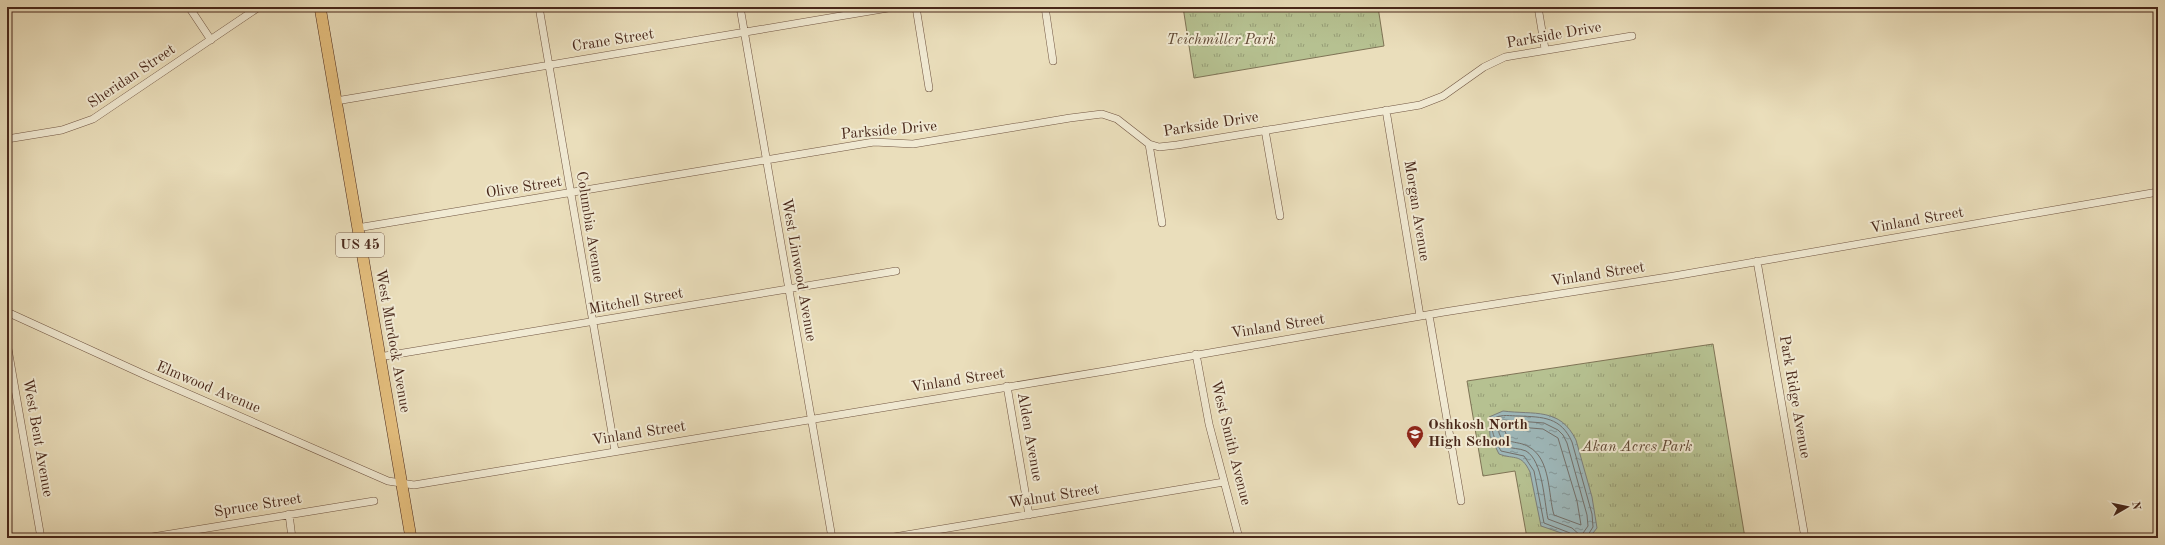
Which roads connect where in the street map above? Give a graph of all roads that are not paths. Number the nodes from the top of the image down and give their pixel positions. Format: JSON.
{"nodes":[{"id":1,"x":189,"y":7,"type":"edge"},
{"id":2,"x":259,"y":7,"type":"edge"},
{"id":3,"x":320,"y":7,"type":"edge"},
{"id":4,"x":539,"y":7,"type":"edge"},
{"id":5,"x":740,"y":7,"type":"edge"},
{"id":6,"x":894,"y":7,"type":"edge"},
{"id":7,"x":916,"y":7,"type":"edge"},
{"id":8,"x":1045,"y":7,"type":"edge"},
{"id":9,"x":1538,"y":7,"type":"edge"},
{"id":10,"x":744,"y":33,"type":"junction"},
{"id":11,"x":1632,"y":36,"type":"dead end"},
{"id":12,"x":211,"y":40,"type":"junction"},
{"id":13,"x":1545,"y":49,"type":"junction"},
{"id":14,"x":1053,"y":61,"type":"dead end"},
{"id":15,"x":549,"y":64,"type":"junction"},
{"id":16,"x":929,"y":88,"type":"dead end"},
{"id":17,"x":336,"y":101,"type":"junction"},
{"id":18,"x":1386,"y":110,"type":"junction"},
{"id":19,"x":1265,"y":130,"type":"junction"},
{"id":20,"x":7,"y":139,"type":"edge"},
{"id":21,"x":1149,"y":144,"type":"junction"},
{"id":22,"x":766,"y":160,"type":"junction"},
{"id":23,"x":2158,"y":192,"type":"edge"},
{"id":24,"x":571,"y":193,"type":"junction"},
{"id":25,"x":1280,"y":216,"type":"dead end"},
{"id":26,"x":1162,"y":223,"type":"dead end"},
{"id":27,"x":357,"y":228,"type":"junction"},
{"id":28,"x":1757,"y":261,"type":"junction"},
{"id":29,"x":896,"y":271,"type":"dead end"},
{"id":30,"x":788,"y":288,"type":"junction"},
{"id":31,"x":7,"y":312,"type":"edge"},
{"id":32,"x":1429,"y":315,"type":"junction"},
{"id":33,"x":1420,"y":316,"type":"junction"},
{"id":34,"x":592,"y":322,"type":"junction"},
{"id":35,"x":7,"y":343,"type":"edge"},
{"id":36,"x":1196,"y":354,"type":"junction"},
{"id":37,"x":379,"y":356,"type":"junction"},
{"id":38,"x":1007,"y":386,"type":"junction"},
{"id":39,"x":810,"y":419,"type":"junction"},
{"id":40,"x":615,"y":451,"type":"junction"},
{"id":41,"x":1224,"y":482,"type":"junction"},
{"id":42,"x":401,"y":483,"type":"junction"},
{"id":43,"x":374,"y":501,"type":"dead end"},
{"id":44,"x":1462,"y":501,"type":"dead end"},
{"id":45,"x":288,"y":514,"type":"junction"},
{"id":46,"x":1029,"y":515,"type":"junction"},
{"id":47,"x":40,"y":538,"type":"edge"},
{"id":48,"x":146,"y":538,"type":"edge"},
{"id":49,"x":292,"y":538,"type":"edge"},
{"id":50,"x":411,"y":538,"type":"edge"},
{"id":51,"x":832,"y":538,"type":"edge"},
{"id":52,"x":888,"y":538,"type":"edge"},
{"id":53,"x":1239,"y":538,"type":"edge"},
{"id":54,"x":1805,"y":538,"type":"edge"}],
"edges":[{"from":1,"to":12,"type":"street"},
{"from":2,"to":12,"type":"street","name":"Sheridan Street"},
{"from":3,"to":17,"type":"main road","name":"West Murdock Avenue","number":"US 45"},
{"from":4,"to":15,"type":"street","name":"Columbia Avenue"},
{"from":5,"to":10,"type":"street","name":"West Linwood Avenue"},
{"from":6,"to":10,"type":"street","name":"Crane Street"},
{"from":7,"to":16,"type":"street"},
{"from":8,"to":14,"type":"street"},
{"from":9,"to":13,"type":"street"},
{"from":10,"to":15,"type":"street","name":"Crane Street"},
{"from":10,"to":22,"type":"street","name":"West Linwood Avenue"},
{"from":11,"to":13,"type":"street","name":"Parkside Drive"},
{"from":12,"to":20,"type":"street","name":"Sheridan Street"},
{"from":13,"to":18,"type":"street","name":"Parkside Drive"},
{"from":15,"to":17,"type":"street","name":"Crane Street"},
{"from":15,"to":24,"type":"street","name":"Columbia Avenue"},
{"from":17,"to":27,"type":"main road","name":"West Murdock Avenue","number":"US 45"},
{"from":18,"to":19,"type":"street","name":"Parkside Drive"},
{"from":18,"to":33,"type":"street","name":"Morgan Avenue"},
{"from":19,"to":21,"type":"street","name":"Parkside Drive"},
{"from":19,"to":25,"type":"street"},
{"from":21,"to":22,"type":"street","name":"Parkside Drive"},
{"from":21,"to":26,"type":"street"},
{"from":22,"to":24,"type":"street","name":"Olive Street"},
{"from":22,"to":30,"type":"street","name":"West Linwood Avenue"},
{"from":23,"to":28,"type":"street","name":"Vinland Street"},
{"from":24,"to":27,"type":"street","name":"Olive Street"},
{"from":24,"to":34,"type":"street","name":"Columbia Avenue"},
{"from":27,"to":37,"type":"main road","name":"West Murdock Avenue","number":"US 45"},
{"from":28,"to":32,"type":"street","name":"Vinland Street"},
{"from":28,"to":54,"type":"street","name":"Park Ridge Avenue"},
{"from":29,"to":30,"type":"street","name":"Mitchell Street"},
{"from":30,"to":34,"type":"street","name":"Mitchell Street"},
{"from":30,"to":39,"type":"street","name":"West Linwood Avenue"},
{"from":31,"to":42,"type":"street","name":"Elmwood Avenue"},
{"from":32,"to":33,"type":"street","name":"Vinland Street"},
{"from":32,"to":44,"type":"street"},
{"from":33,"to":36,"type":"street","name":"Vinland Street"},
{"from":34,"to":37,"type":"street","name":"Mitchell Street"},
{"from":34,"to":40,"type":"street","name":"Columbia Avenue"},
{"from":35,"to":47,"type":"street","name":"West Bent Avenue"},
{"from":36,"to":38,"type":"street","name":"Vinland Street"},
{"from":36,"to":41,"type":"street","name":"West Smith Avenue"},
{"from":37,"to":42,"type":"main road","name":"West Murdock Avenue","number":"US 45"},
{"from":38,"to":39,"type":"street","name":"Vinland Street"},
{"from":38,"to":46,"type":"street","name":"Alden Avenue"},
{"from":39,"to":40,"type":"street","name":"Vinland Street"},
{"from":39,"to":51,"type":"street","name":"West Linwood Avenue"},
{"from":40,"to":42,"type":"street","name":"Vinland Street"},
{"from":41,"to":46,"type":"street","name":"Walnut Street"},
{"from":41,"to":53,"type":"street","name":"West Smith Avenue"},
{"from":42,"to":50,"type":"main road","name":"West Murdock Avenue","number":"US 45"},
{"from":43,"to":45,"type":"street","name":"Spruce Street"},
{"from":45,"to":48,"type":"street","name":"Spruce Street"},
{"from":45,"to":49,"type":"street"},
{"from":46,"to":52,"type":"street","name":"Walnut Street"}]}
